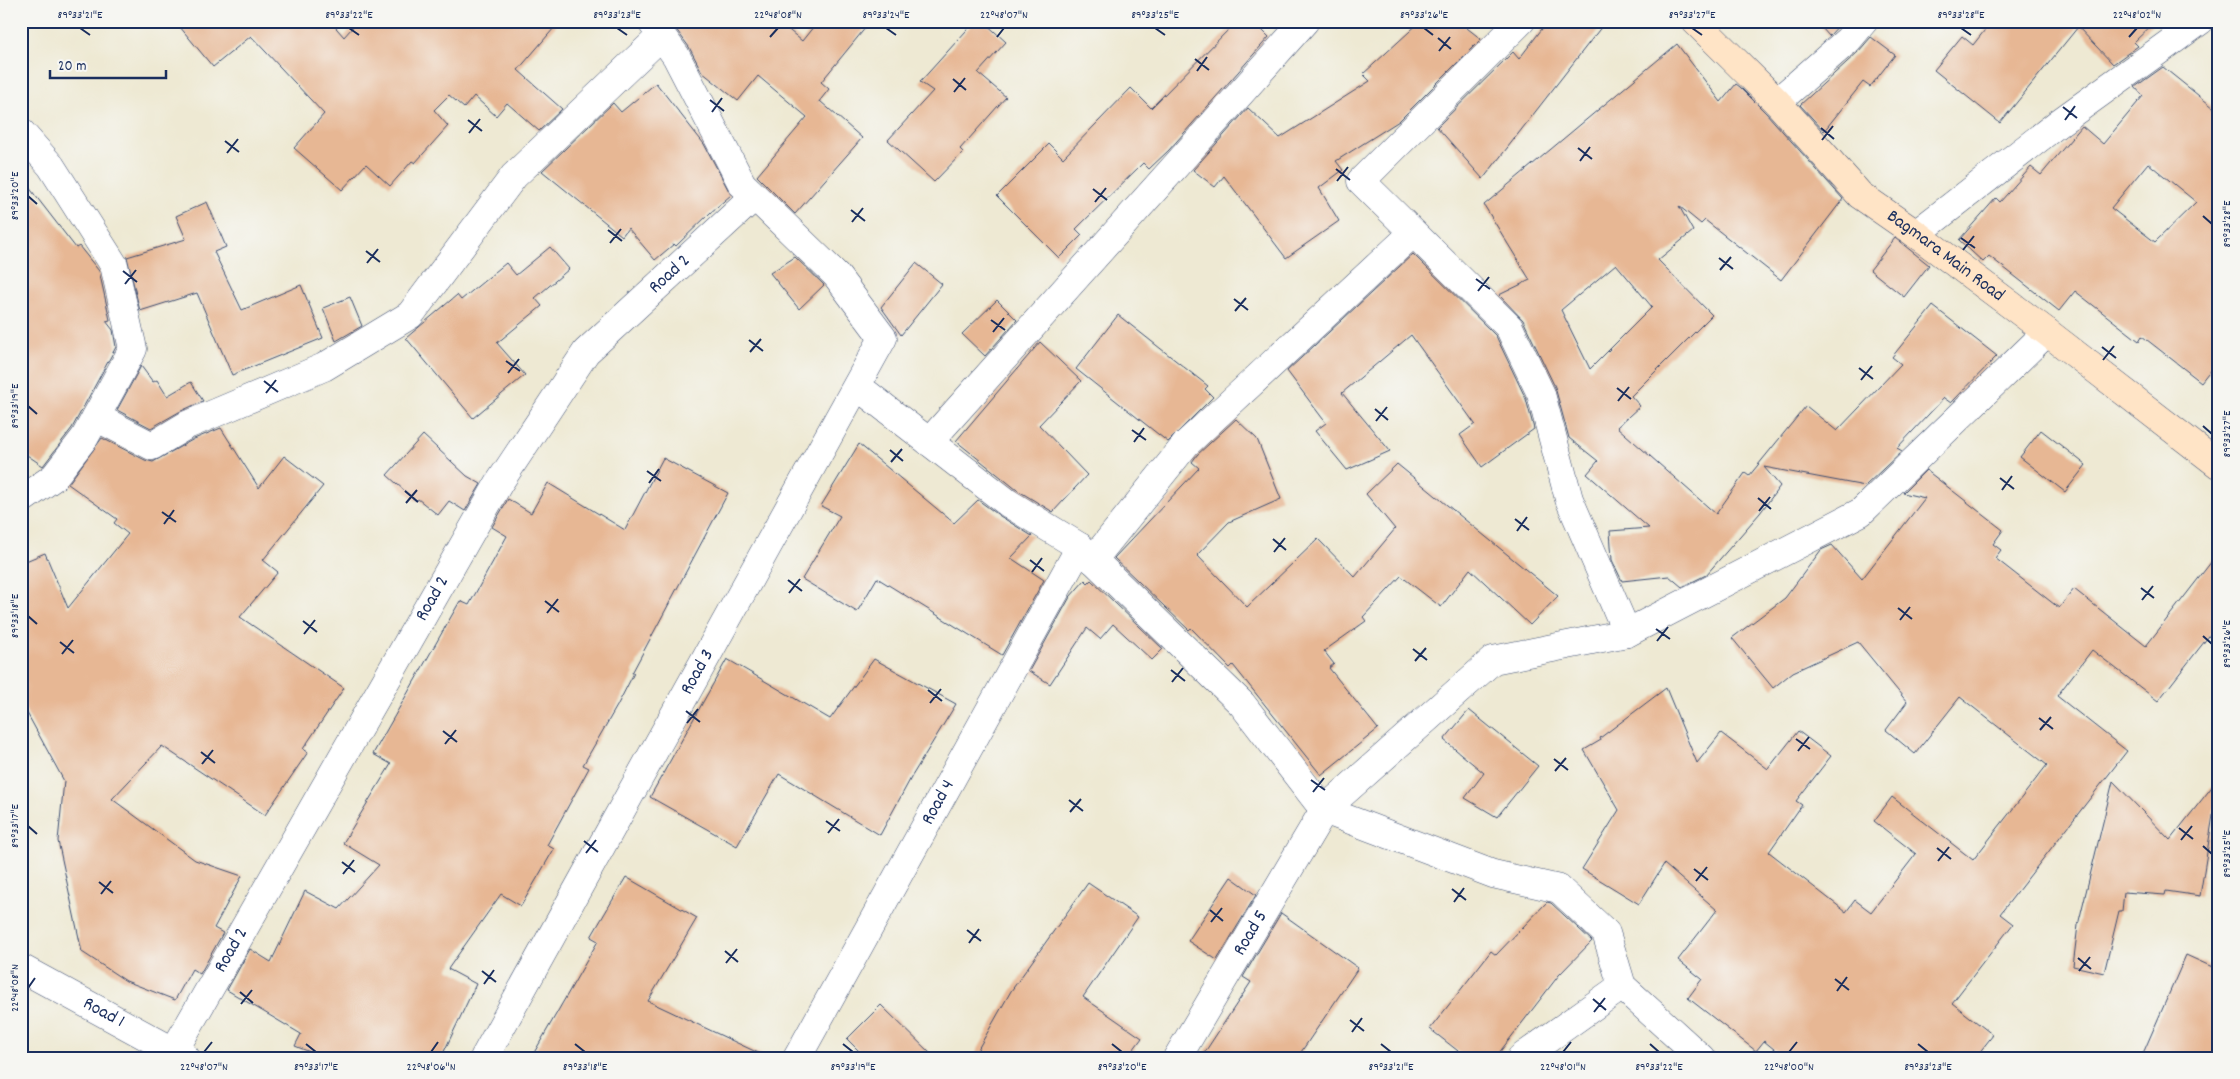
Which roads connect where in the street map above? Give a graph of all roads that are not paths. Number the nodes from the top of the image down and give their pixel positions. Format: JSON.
{"nodes":[{"id":1,"x":1305,"y":21,"type":"edge"},
{"id":2,"x":1521,"y":21,"type":"edge"},
{"id":3,"x":1695,"y":21,"type":"edge"},
{"id":4,"x":1864,"y":21,"type":"edge"},
{"id":5,"x":2200,"y":21,"type":"edge"},
{"id":6,"x":656,"y":29,"type":"edge"},
{"id":7,"x":1777,"y":102,"type":"junction"},
{"id":8,"x":21,"y":132,"type":"edge"},
{"id":9,"x":754,"y":197,"type":"junction"},
{"id":10,"x":1413,"y":233,"type":"junction"},
{"id":11,"x":1916,"y":234,"type":"junction"},
{"id":12,"x":2046,"y":332,"type":"junction"},
{"id":13,"x":857,"y":386,"type":"junction"},
{"id":14,"x":96,"y":417,"type":"junction"},
{"id":15,"x":929,"y":442,"type":"junction"},
{"id":16,"x":2219,"y":466,"type":"edge"},
{"id":17,"x":21,"y":500,"type":"edge"},
{"id":18,"x":1087,"y":553,"type":"junction"},
{"id":19,"x":1627,"y":633,"type":"junction"},
{"id":20,"x":1324,"y":810,"type":"junction"},
{"id":21,"x":21,"y":968,"type":"edge"},
{"id":22,"x":1622,"y":986,"type":"junction"},
{"id":23,"x":176,"y":1055,"type":"edge"},
{"id":24,"x":484,"y":1058,"type":"edge"},
{"id":25,"x":797,"y":1058,"type":"edge"},
{"id":26,"x":1177,"y":1058,"type":"edge"},
{"id":27,"x":1521,"y":1058,"type":"edge"},
{"id":28,"x":1702,"y":1058,"type":"edge"}],
"edges":[{"from":1,"to":15,"type":"street"},
{"from":2,"to":10,"type":"street"},
{"from":3,"to":7,"type":"street","name":"Bagmara Main Road"},
{"from":4,"to":7,"type":"street"},
{"from":5,"to":11,"type":"street"},
{"from":6,"to":9,"type":"street"},
{"from":6,"to":14,"type":"street"},
{"from":7,"to":11,"type":"street","name":"Bagmara Main Road"},
{"from":8,"to":14,"type":"street"},
{"from":9,"to":13,"type":"street","name":"Road 3"},
{"from":9,"to":23,"type":"street","name":"Road 2"},
{"from":10,"to":18,"type":"street","name":"Road 4"},
{"from":10,"to":19,"type":"street"},
{"from":11,"to":12,"type":"street","name":"Bagmara Main Road"},
{"from":12,"to":16,"type":"street","name":"Bagmara Main Road"},
{"from":12,"to":19,"type":"street","name":"Road 5"},
{"from":13,"to":15,"type":"street"},
{"from":13,"to":24,"type":"street","name":"Road 3"},
{"from":14,"to":17,"type":"street"},
{"from":15,"to":18,"type":"street"},
{"from":18,"to":20,"type":"street"},
{"from":18,"to":25,"type":"street","name":"Road 4"},
{"from":19,"to":20,"type":"street","name":"Road 5"},
{"from":20,"to":22,"type":"street"},
{"from":20,"to":26,"type":"street","name":"Road 5"},
{"from":21,"to":23,"type":"street","name":"Road 1"},
{"from":22,"to":27,"type":"street"},
{"from":22,"to":28,"type":"street"}]}
